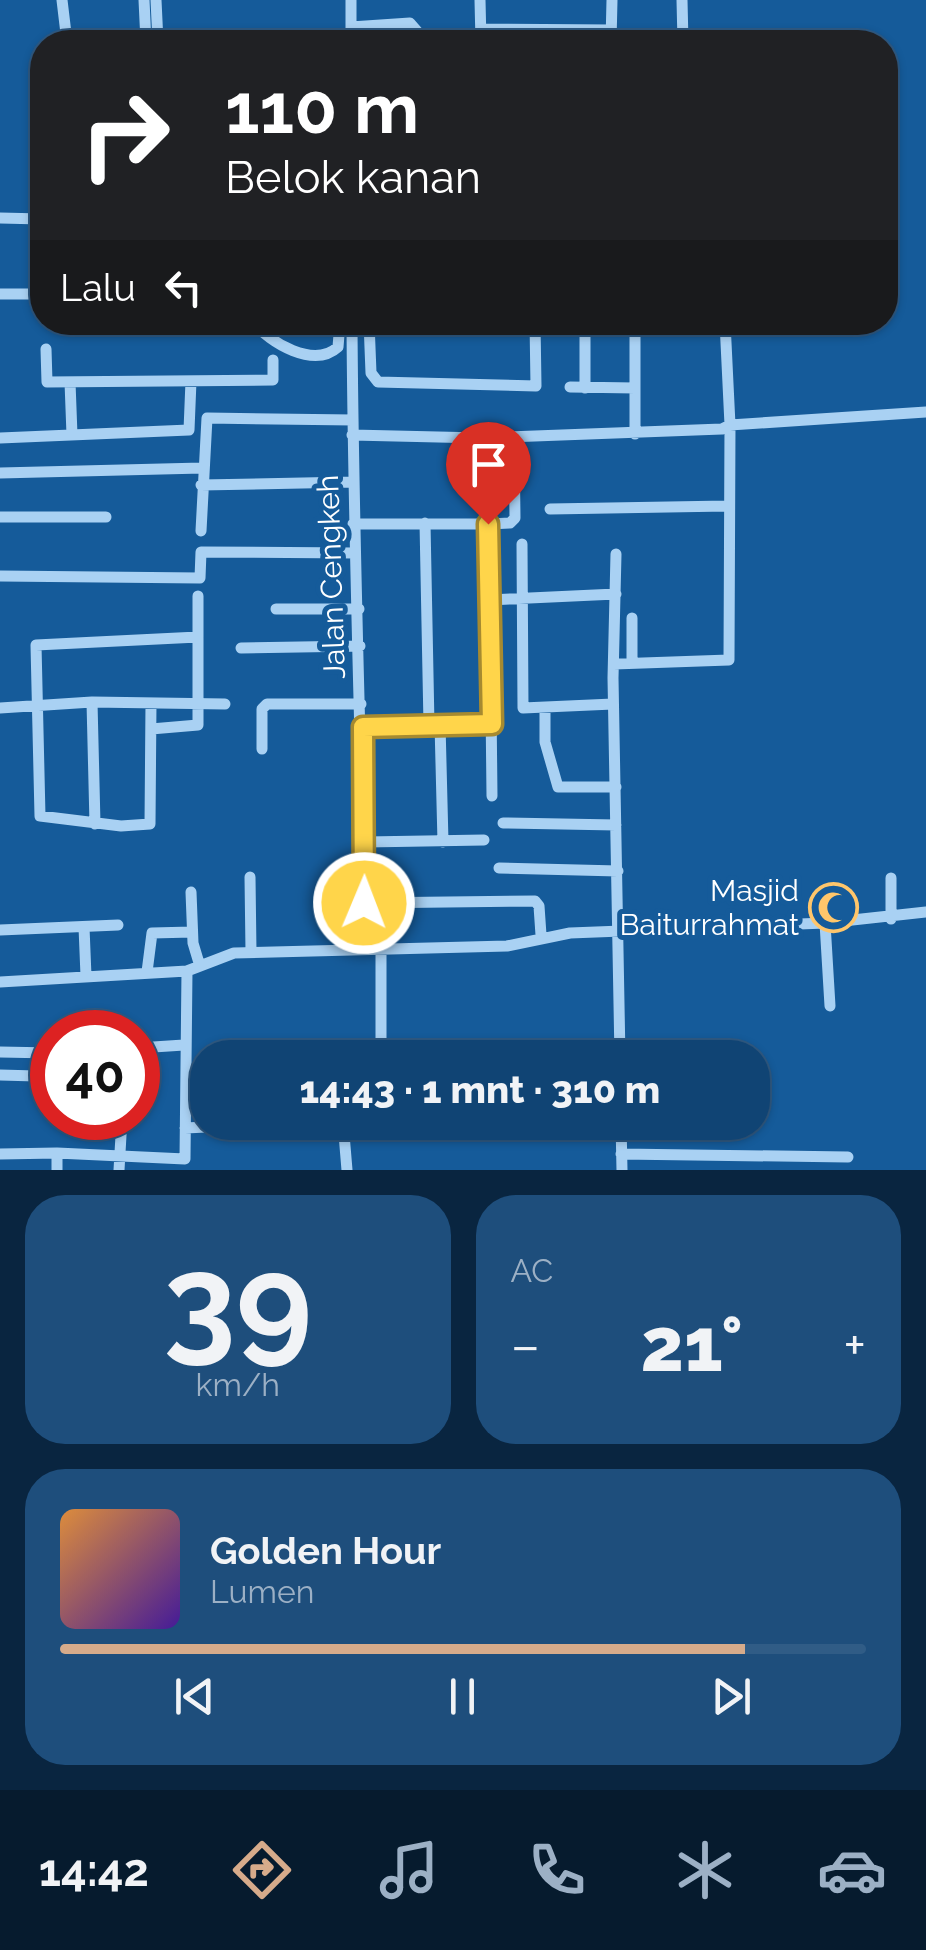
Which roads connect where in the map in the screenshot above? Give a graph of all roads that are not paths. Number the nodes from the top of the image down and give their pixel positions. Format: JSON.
{"nodes":[{"id":1,"x":62,"y":0,"type":"edge"},
{"id":2,"x":144,"y":0,"type":"edge"},
{"id":3,"x":156,"y":0,"type":"edge"},
{"id":4,"x":351,"y":0,"type":"edge"},
{"id":5,"x":480,"y":0,"type":"edge"},
{"id":6,"x":612,"y":0,"type":"edge"},
{"id":7,"x":682,"y":0,"type":"edge"},
{"id":8,"x":351,"y":27,"type":"joint"},
{"id":9,"x":66,"y":30,"type":"edge"},
{"id":10,"x":145,"y":30,"type":"edge"},
{"id":11,"x":157,"y":30,"type":"edge"},
{"id":12,"x":416,"y":30,"type":"edge"},
{"id":13,"x":481,"y":30,"type":"edge"},
{"id":14,"x":612,"y":30,"type":"edge"},
{"id":15,"x":682,"y":30,"type":"edge"},
{"id":16,"x":0,"y":218,"type":"edge"},
{"id":17,"x":30,"y":219,"type":"edge"},
{"id":18,"x":0,"y":294,"type":"edge"},
{"id":19,"x":30,"y":294,"type":"edge"},
{"id":20,"x":270,"y":335,"type":"edge"},
{"id":21,"x":339,"y":335,"type":"edge"},
{"id":22,"x":352,"y":335,"type":"edge"},
{"id":23,"x":370,"y":335,"type":"edge"},
{"id":24,"x":535,"y":335,"type":"edge"},
{"id":25,"x":585,"y":335,"type":"edge"},
{"id":26,"x":635,"y":335,"type":"edge"},
{"id":27,"x":726,"y":335,"type":"edge"},
{"id":28,"x":46,"y":349,"type":"dead end"},
{"id":29,"x":273,"y":360,"type":"dead end"},
{"id":30,"x":191,"y":381,"type":"junction"},
{"id":31,"x":70,"y":382,"type":"junction"},
{"id":32,"x":570,"y":388,"type":"dead end"},
{"id":33,"x":585,"y":388,"type":"junction"},
{"id":34,"x":635,"y":388,"type":"junction"},
{"id":35,"x":926,"y":412,"type":"edge"},
{"id":36,"x":353,"y":420,"type":"junction"},
{"id":37,"x":730,"y":424,"type":"junction"},
{"id":38,"x":636,"y":434,"type":"junction"},
{"id":39,"x":72,"y":435,"type":"junction"},
{"id":40,"x":352,"y":436,"type":"junction"},
{"id":41,"x":514,"y":436,"type":"junction"},
{"id":42,"x":0,"y":438,"type":"edge"},
{"id":43,"x":202,"y":468,"type":"junction"},
{"id":44,"x":0,"y":472,"type":"edge"},
{"id":45,"x":351,"y":482,"type":"junction"},
{"id":46,"x":201,"y":485,"type":"junction"},
{"id":47,"x":727,"y":506,"type":"junction"},
{"id":48,"x":550,"y":510,"type":"dead end"},
{"id":49,"x":0,"y":516,"type":"edge"},
{"id":50,"x":106,"y":517,"type":"dead end"},
{"id":51,"x":424,"y":523,"type":"junction"},
{"id":52,"x":353,"y":524,"type":"junction"},
{"id":53,"x":488,"y":524,"type":"junction"},
{"id":54,"x":201,"y":531,"type":"dead end"},
{"id":55,"x":522,"y":544,"type":"dead end"},
{"id":56,"x":355,"y":553,"type":"junction"},
{"id":57,"x":616,"y":554,"type":"dead end"},
{"id":58,"x":0,"y":576,"type":"edge"},
{"id":59,"x":616,"y":594,"type":"junction"},
{"id":60,"x":198,"y":596,"type":"dead end"},
{"id":61,"x":522,"y":599,"type":"junction"},
{"id":62,"x":488,"y":600,"type":"junction"},
{"id":63,"x":276,"y":609,"type":"dead end"},
{"id":64,"x":359,"y":609,"type":"junction"},
{"id":65,"x":632,"y":618,"type":"dead end"},
{"id":66,"x":198,"y":637,"type":"junction"},
{"id":67,"x":360,"y":646,"type":"junction"},
{"id":68,"x":241,"y":648,"type":"dead end"},
{"id":69,"x":632,"y":663,"type":"junction"},
{"id":70,"x":614,"y":664,"type":"junction"},
{"id":71,"x":92,"y":702,"type":"junction"},
{"id":72,"x":151,"y":703,"type":"junction"},
{"id":73,"x":198,"y":704,"type":"junction"},
{"id":74,"x":225,"y":704,"type":"dead end"},
{"id":75,"x":362,"y":704,"type":"junction"},
{"id":76,"x":614,"y":704,"type":"junction"},
{"id":77,"x":36,"y":705,"type":"junction"},
{"id":78,"x":0,"y":708,"type":"edge"},
{"id":79,"x":545,"y":710,"type":"junction"},
{"id":80,"x":434,"y":724,"type":"junction"},
{"id":81,"x":492,"y":724,"type":"junction"},
{"id":82,"x":363,"y":727,"type":"junction"},
{"id":83,"x":150,"y":730,"type":"junction"},
{"id":84,"x":262,"y":748,"type":"dead end"},
{"id":85,"x":616,"y":787,"type":"junction"},
{"id":86,"x":492,"y":796,"type":"dead end"},
{"id":87,"x":503,"y":823,"type":"dead end"},
{"id":88,"x":95,"y":824,"type":"junction"},
{"id":89,"x":616,"y":825,"type":"junction"},
{"id":90,"x":484,"y":840,"type":"dead end"},
{"id":91,"x":366,"y":842,"type":"junction"},
{"id":92,"x":443,"y":842,"type":"junction"},
{"id":93,"x":499,"y":868,"type":"dead end"},
{"id":94,"x":618,"y":871,"type":"junction"},
{"id":95,"x":250,"y":877,"type":"dead end"},
{"id":96,"x":891,"y":878,"type":"dead end"},
{"id":97,"x":191,"y":892,"type":"dead end"},
{"id":98,"x":364,"y":903,"type":"junction"},
{"id":99,"x":926,"y":912,"type":"edge"},
{"id":100,"x":892,"y":919,"type":"junction"},
{"id":101,"x":825,"y":923,"type":"junction"},
{"id":102,"x":84,"y":926,"type":"junction"},
{"id":103,"x":118,"y":926,"type":"dead end"},
{"id":104,"x":0,"y":930,"type":"edge"},
{"id":105,"x":618,"y":930,"type":"junction"},
{"id":106,"x":192,"y":932,"type":"junction"},
{"id":107,"x":541,"y":936,"type":"junction"},
{"id":108,"x":365,"y":949,"type":"junction"},
{"id":109,"x":381,"y":949,"type":"junction"},
{"id":110,"x":251,"y":952,"type":"junction"},
{"id":111,"x":199,"y":963,"type":"junction"},
{"id":112,"x":187,"y":971,"type":"junction"},
{"id":113,"x":148,"y":972,"type":"junction"},
{"id":114,"x":86,"y":976,"type":"junction"},
{"id":115,"x":0,"y":982,"type":"edge"},
{"id":116,"x":830,"y":1006,"type":"dead end"},
{"id":117,"x":381,"y":1040,"type":"edge"},
{"id":118,"x":620,"y":1040,"type":"edge"},
{"id":119,"x":184,"y":1045,"type":"junction"},
{"id":120,"x":160,"y":1047,"type":"edge"},
{"id":121,"x":0,"y":1052,"type":"edge"},
{"id":122,"x":30,"y":1053,"type":"edge"},
{"id":123,"x":186,"y":1072,"type":"junction"},
{"id":124,"x":190,"y":1072,"type":"edge"},
{"id":125,"x":0,"y":1076,"type":"edge"},
{"id":126,"x":30,"y":1076,"type":"edge"},
{"id":127,"x":185,"y":1128,"type":"junction"},
{"id":128,"x":190,"y":1128,"type":"edge"},
{"id":129,"x":121,"y":1140,"type":"edge"},
{"id":130,"x":345,"y":1140,"type":"edge"},
{"id":131,"x":622,"y":1140,"type":"edge"},
{"id":132,"x":0,"y":1154,"type":"edge"},
{"id":133,"x":57,"y":1154,"type":"junction"},
{"id":134,"x":622,"y":1154,"type":"junction"},
{"id":135,"x":120,"y":1155,"type":"junction"},
{"id":136,"x":841,"y":1161,"type":"edge"},
{"id":137,"x":185,"y":1164,"type":"edge"},
{"id":138,"x":57,"y":1170,"type":"edge"},
{"id":139,"x":120,"y":1170,"type":"edge"},
{"id":140,"x":348,"y":1170,"type":"edge"},
{"id":141,"x":622,"y":1170,"type":"edge"}],
"edges":[{"from":1,"to":9,"type":"street"},
{"from":2,"to":10,"type":"street"},
{"from":3,"to":11,"type":"street"},
{"from":4,"to":8,"type":"street"},
{"from":5,"to":13,"type":"street"},
{"from":6,"to":14,"type":"street"},
{"from":7,"to":15,"type":"street"},
{"from":8,"to":12,"type":"street"},
{"from":16,"to":17,"type":"street"},
{"from":18,"to":19,"type":"street"},
{"from":20,"to":21,"type":"street"},
{"from":22,"to":36,"type":"street","name":"Jalan Cengkeh"},
{"from":23,"to":24,"type":"street"},
{"from":25,"to":33,"type":"street"},
{"from":26,"to":34,"type":"street"},
{"from":27,"to":37,"type":"street"},
{"from":28,"to":31,"type":"street"},
{"from":29,"to":30,"type":"street"},
{"from":30,"to":31,"type":"street"},
{"from":30,"to":39,"type":"street"},
{"from":31,"to":39,"type":"street"},
{"from":32,"to":33,"type":"street"},
{"from":33,"to":34,"type":"street"},
{"from":34,"to":38,"type":"street"},
{"from":35,"to":37,"type":"street"},
{"from":36,"to":40,"type":"street","name":"Jalan Cengkeh"},
{"from":36,"to":43,"type":"street"},
{"from":37,"to":38,"type":"street"},
{"from":37,"to":47,"type":"street"},
{"from":38,"to":41,"type":"street"},
{"from":39,"to":42,"type":"street"},
{"from":40,"to":41,"type":"street"},
{"from":40,"to":45,"type":"street","name":"Jalan Cengkeh"},
{"from":41,"to":53,"type":"street"},
{"from":43,"to":44,"type":"street"},
{"from":43,"to":46,"type":"street"},
{"from":45,"to":46,"type":"street"},
{"from":45,"to":52,"type":"street","name":"Jalan Cengkeh"},
{"from":46,"to":54,"type":"street"},
{"from":47,"to":48,"type":"street"},
{"from":47,"to":69,"type":"street"},
{"from":49,"to":50,"type":"street"},
{"from":51,"to":52,"type":"street"},
{"from":51,"to":53,"type":"street"},
{"from":51,"to":80,"type":"street"},
{"from":52,"to":56,"type":"street","name":"Jalan Cengkeh"},
{"from":53,"to":62,"type":"street"},
{"from":55,"to":61,"type":"street"},
{"from":56,"to":58,"type":"street"},
{"from":56,"to":64,"type":"street","name":"Jalan Cengkeh"},
{"from":57,"to":59,"type":"street"},
{"from":59,"to":61,"type":"street"},
{"from":59,"to":70,"type":"street"},
{"from":60,"to":66,"type":"street"},
{"from":61,"to":62,"type":"street"},
{"from":61,"to":79,"type":"street"},
{"from":62,"to":81,"type":"street"},
{"from":63,"to":64,"type":"street"},
{"from":64,"to":67,"type":"street","name":"Jalan Cengkeh"},
{"from":65,"to":69,"type":"street"},
{"from":66,"to":73,"type":"street"},
{"from":66,"to":77,"type":"street"},
{"from":67,"to":68,"type":"street"},
{"from":67,"to":75,"type":"street","name":"Jalan Cengkeh"},
{"from":69,"to":70,"type":"street"},
{"from":70,"to":76,"type":"street"},
{"from":71,"to":72,"type":"street"},
{"from":71,"to":77,"type":"street"},
{"from":71,"to":88,"type":"street"},
{"from":72,"to":73,"type":"street"},
{"from":72,"to":83,"type":"street"},
{"from":73,"to":74,"type":"street"},
{"from":73,"to":83,"type":"street"},
{"from":75,"to":82,"type":"street","name":"Jalan Cengkeh"},
{"from":75,"to":84,"type":"street"},
{"from":76,"to":79,"type":"street"},
{"from":76,"to":85,"type":"street"},
{"from":77,"to":78,"type":"street"},
{"from":77,"to":88,"type":"street"},
{"from":79,"to":85,"type":"street"},
{"from":80,"to":81,"type":"street"},
{"from":80,"to":82,"type":"street"},
{"from":80,"to":92,"type":"street"},
{"from":81,"to":86,"type":"street"},
{"from":82,"to":91,"type":"street","name":"Jalan Cengkeh"},
{"from":83,"to":88,"type":"street"},
{"from":85,"to":89,"type":"street"},
{"from":87,"to":89,"type":"street"},
{"from":89,"to":94,"type":"street"},
{"from":90,"to":92,"type":"street"},
{"from":91,"to":92,"type":"street"},
{"from":91,"to":98,"type":"street","name":"Jalan Cengkeh"},
{"from":93,"to":94,"type":"street"},
{"from":94,"to":105,"type":"street"},
{"from":95,"to":110,"type":"street"},
{"from":96,"to":100,"type":"street"},
{"from":97,"to":106,"type":"street"},
{"from":98,"to":107,"type":"street"},
{"from":98,"to":108,"type":"street","name":"Jalan Cengkeh"},
{"from":99,"to":100,"type":"street"},
{"from":100,"to":101,"type":"street"},
{"from":101,"to":105,"type":"street"},
{"from":101,"to":116,"type":"street"},
{"from":102,"to":103,"type":"street"},
{"from":102,"to":104,"type":"street"},
{"from":102,"to":114,"type":"street"},
{"from":105,"to":107,"type":"street"},
{"from":105,"to":118,"type":"street"},
{"from":106,"to":111,"type":"street"},
{"from":106,"to":113,"type":"street"},
{"from":107,"to":109,"type":"street"},
{"from":108,"to":109,"type":"street"},
{"from":108,"to":110,"type":"street"},
{"from":109,"to":117,"type":"street"},
{"from":110,"to":111,"type":"street"},
{"from":111,"to":112,"type":"street"},
{"from":112,"to":113,"type":"street"},
{"from":112,"to":119,"type":"street"},
{"from":113,"to":114,"type":"street"},
{"from":114,"to":115,"type":"street"},
{"from":119,"to":120,"type":"street"},
{"from":119,"to":123,"type":"street"},
{"from":121,"to":122,"type":"street"},
{"from":123,"to":124,"type":"street"},
{"from":123,"to":127,"type":"street"},
{"from":125,"to":126,"type":"street"},
{"from":127,"to":128,"type":"street"},
{"from":127,"to":137,"type":"street"},
{"from":129,"to":135,"type":"street"},
{"from":130,"to":140,"type":"street"},
{"from":131,"to":134,"type":"street"},
{"from":132,"to":133,"type":"street"},
{"from":133,"to":135,"type":"street"},
{"from":133,"to":138,"type":"street"},
{"from":134,"to":136,"type":"street"},
{"from":134,"to":141,"type":"street"},
{"from":135,"to":137,"type":"street"},
{"from":135,"to":139,"type":"street"}]}
